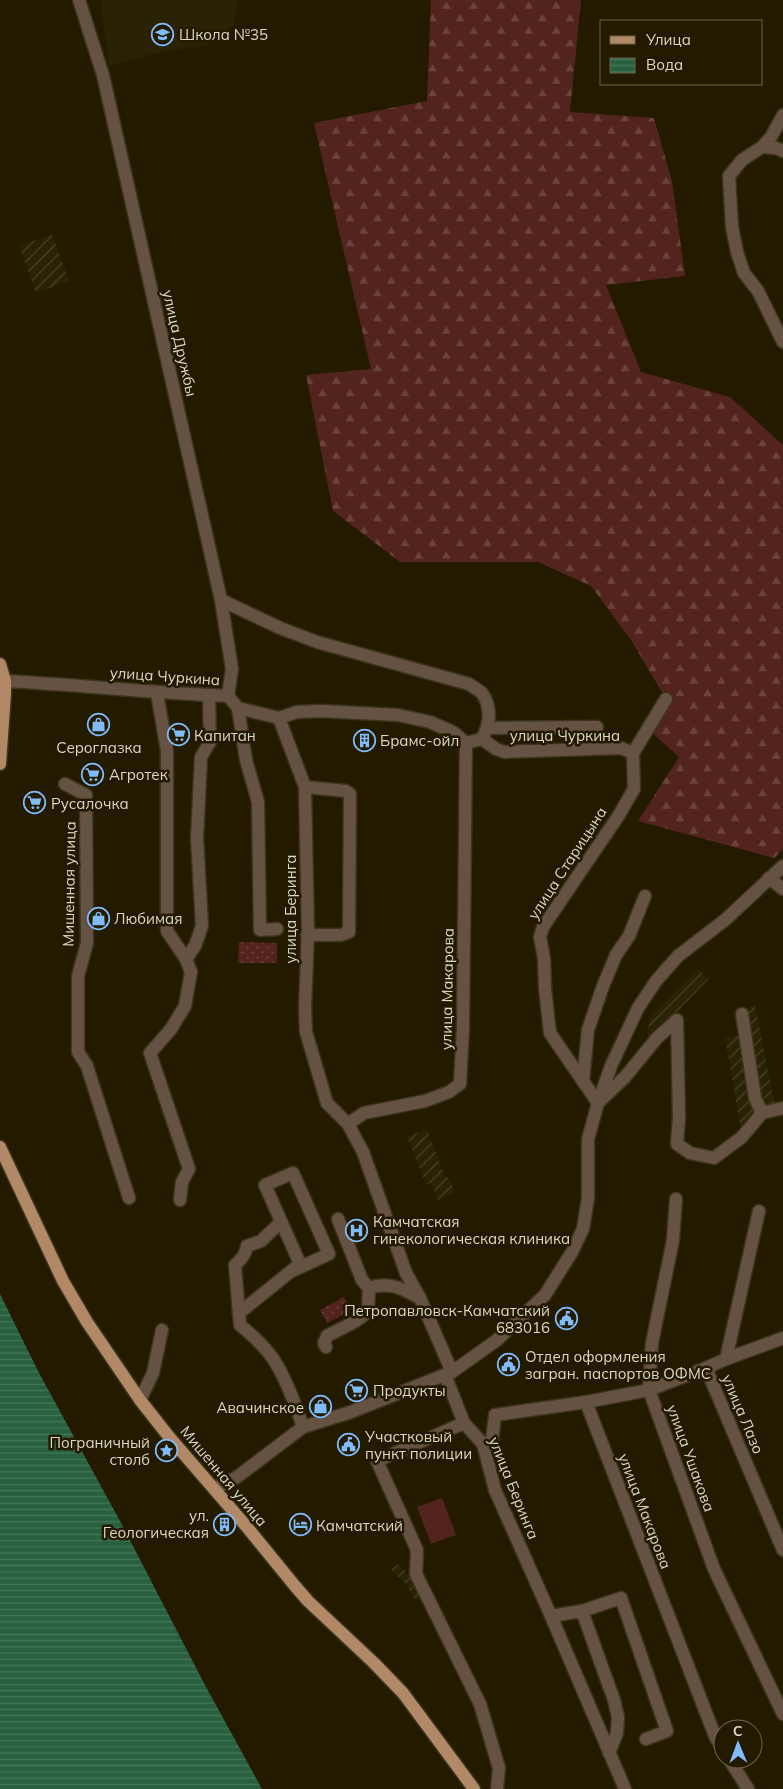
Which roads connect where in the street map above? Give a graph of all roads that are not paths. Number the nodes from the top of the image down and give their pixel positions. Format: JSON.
{"nodes":[{"id":1,"x":79,"y":0,"type":"edge"},
{"id":2,"x":783,"y":115,"type":"edge"},
{"id":3,"x":762,"y":148,"type":"junction"},
{"id":4,"x":783,"y":151,"type":"edge"},
{"id":5,"x":783,"y":342,"type":"edge"},
{"id":6,"x":221,"y":600,"type":"junction"},
{"id":7,"x":0,"y":664,"type":"edge"},
{"id":8,"x":5,"y":681,"type":"junction"},
{"id":9,"x":158,"y":694,"type":"junction"},
{"id":10,"x":209,"y":696,"type":"junction"},
{"id":11,"x":228,"y":696,"type":"junction"},
{"id":12,"x":666,"y":699,"type":"dead end"},
{"id":13,"x":238,"y":708,"type":"junction"},
{"id":14,"x":279,"y":718,"type":"junction"},
{"id":15,"x":597,"y":727,"type":"dead end"},
{"id":16,"x":485,"y":734,"type":"junction"},
{"id":17,"x":466,"y":743,"type":"junction"},
{"id":18,"x":633,"y":752,"type":"junction"},
{"id":19,"x":0,"y":764,"type":"edge"},
{"id":20,"x":65,"y":784,"type":"dead end"},
{"id":21,"x":305,"y":787,"type":"junction"},
{"id":22,"x":783,"y":866,"type":"edge"},
{"id":23,"x":769,"y":878,"type":"junction"},
{"id":24,"x":783,"y":889,"type":"edge"},
{"id":25,"x":645,"y":896,"type":"dead end"},
{"id":26,"x":277,"y":929,"type":"dead end"},
{"id":27,"x":308,"y":935,"type":"junction"},
{"id":28,"x":186,"y":959,"type":"junction"},
{"id":29,"x":742,"y":1014,"type":"dead end"},
{"id":30,"x":583,"y":1081,"type":"junction"},
{"id":31,"x":598,"y":1103,"type":"junction"},
{"id":32,"x":783,"y":1108,"type":"edge"},
{"id":33,"x":762,"y":1113,"type":"junction"},
{"id":34,"x":348,"y":1124,"type":"junction"},
{"id":35,"x":0,"y":1147,"type":"edge"},
{"id":36,"x":130,"y":1198,"type":"dead end"},
{"id":37,"x":676,"y":1199,"type":"dead end"},
{"id":38,"x":180,"y":1200,"type":"dead end"},
{"id":39,"x":758,"y":1211,"type":"dead end"},
{"id":40,"x":338,"y":1219,"type":"dead end"},
{"id":41,"x":281,"y":1222,"type":"junction"},
{"id":42,"x":292,"y":1271,"type":"junction"},
{"id":43,"x":369,"y":1288,"type":"junction"},
{"id":44,"x":420,"y":1298,"type":"junction"},
{"id":45,"x":239,"y":1313,"type":"junction"},
{"id":46,"x":162,"y":1330,"type":"dead end"},
{"id":47,"x":783,"y":1338,"type":"edge"},
{"id":48,"x":326,"y":1347,"type":"dead end"},
{"id":49,"x":726,"y":1359,"type":"junction"},
{"id":50,"x":706,"y":1368,"type":"junction"},
{"id":51,"x":448,"y":1374,"type":"junction"},
{"id":52,"x":649,"y":1390,"type":"junction"},
{"id":53,"x":140,"y":1400,"type":"junction"},
{"id":54,"x":586,"y":1402,"type":"junction"},
{"id":55,"x":464,"y":1423,"type":"junction"},
{"id":56,"x":303,"y":1427,"type":"junction"},
{"id":57,"x":483,"y":1444,"type":"junction"},
{"id":58,"x":214,"y":1489,"type":"junction"},
{"id":59,"x":783,"y":1550,"type":"edge"},
{"id":60,"x":582,"y":1611,"type":"junction"},
{"id":61,"x":551,"y":1616,"type":"junction"},
{"id":62,"x":783,"y":1714,"type":"edge"},
{"id":63,"x":713,"y":1731,"type":"edge"},
{"id":64,"x":646,"y":1739,"type":"dead end"},
{"id":65,"x":608,"y":1753,"type":"junction"},
{"id":66,"x":735,"y":1769,"type":"edge"},
{"id":67,"x":474,"y":1789,"type":"edge"},
{"id":68,"x":497,"y":1789,"type":"edge"},
{"id":69,"x":625,"y":1789,"type":"edge"},
{"id":70,"x":748,"y":1789,"type":"edge"}],
"edges":[{"from":1,"to":6,"type":"street","name":"улица Дружбы"},
{"from":2,"to":3,"type":"street"},
{"from":3,"to":4,"type":"street"},
{"from":3,"to":5,"type":"street"},
{"from":6,"to":11,"type":"street","name":"улица Дружбы"},
{"from":6,"to":16,"type":"street"},
{"from":7,"to":8,"type":"main road"},
{"from":8,"to":9,"type":"street","name":"улица Чуркина"},
{"from":8,"to":19,"type":"main road"},
{"from":9,"to":10,"type":"street","name":"улица Чуркина"},
{"from":9,"to":28,"type":"street"},
{"from":10,"to":11,"type":"street","name":"улица Чуркина"},
{"from":10,"to":28,"type":"street"},
{"from":11,"to":13,"type":"street","name":"улица Чуркина"},
{"from":12,"to":18,"type":"street"},
{"from":13,"to":14,"type":"street"},
{"from":13,"to":26,"type":"street"},
{"from":14,"to":17,"type":"street"},
{"from":14,"to":21,"type":"street","name":"улица Беринга"},
{"from":15,"to":16,"type":"street"},
{"from":16,"to":17,"type":"street"},
{"from":16,"to":18,"type":"street","name":"улица Чуркина"},
{"from":17,"to":34,"type":"street","name":"улица Макарова"},
{"from":18,"to":30,"type":"street","name":"улица Старицына"},
{"from":20,"to":36,"type":"street","name":"Мишенная улица"},
{"from":21,"to":27,"type":"street","name":"улица Беринга"},
{"from":21,"to":27,"type":"street"},
{"from":22,"to":23,"type":"street"},
{"from":23,"to":24,"type":"street"},
{"from":23,"to":31,"type":"street"},
{"from":25,"to":30,"type":"street"},
{"from":27,"to":34,"type":"street","name":"улица Беринга"},
{"from":28,"to":38,"type":"street"},
{"from":29,"to":33,"type":"street"},
{"from":30,"to":31,"type":"street","name":"улица Старицына"},
{"from":31,"to":33,"type":"street"},
{"from":31,"to":51,"type":"street"},
{"from":32,"to":33,"type":"street"},
{"from":34,"to":44,"type":"street","name":"улица Беринга"},
{"from":35,"to":53,"type":"main road","name":"Мишенная улица"},
{"from":37,"to":52,"type":"street","name":"улица Ушакова"},
{"from":39,"to":49,"type":"street","name":"улица Лазо"},
{"from":40,"to":43,"type":"street"},
{"from":41,"to":42,"type":"street"},
{"from":41,"to":42,"type":"street"},
{"from":41,"to":45,"type":"street"},
{"from":42,"to":45,"type":"street"},
{"from":43,"to":44,"type":"street"},
{"from":43,"to":48,"type":"street"},
{"from":44,"to":51,"type":"street","name":"улица Беринга"},
{"from":45,"to":56,"type":"street"},
{"from":46,"to":53,"type":"street"},
{"from":47,"to":49,"type":"street"},
{"from":49,"to":50,"type":"street","name":"улица Лазо"},
{"from":50,"to":52,"type":"street"},
{"from":50,"to":59,"type":"street","name":"улица Лазо"},
{"from":51,"to":55,"type":"street","name":"улица Беринга"},
{"from":51,"to":56,"type":"street"},
{"from":52,"to":54,"type":"street"},
{"from":52,"to":62,"type":"street","name":"улица Ушакова"},
{"from":53,"to":58,"type":"main road","name":"Мишенная улица"},
{"from":54,"to":57,"type":"street"},
{"from":54,"to":63,"type":"street","name":"улица Макарова"},
{"from":55,"to":57,"type":"street","name":"улица Беринга"},
{"from":55,"to":68,"type":"street"},
{"from":56,"to":58,"type":"street"},
{"from":57,"to":61,"type":"street","name":"улица Беринга"},
{"from":58,"to":67,"type":"main road","name":"Мишенная улица"},
{"from":60,"to":61,"type":"street"},
{"from":60,"to":64,"type":"street"},
{"from":60,"to":65,"type":"street"},
{"from":61,"to":65,"type":"street","name":"улица Беринга"},
{"from":65,"to":69,"type":"street","name":"улица Беринга"},
{"from":66,"to":70,"type":"street"}]}
